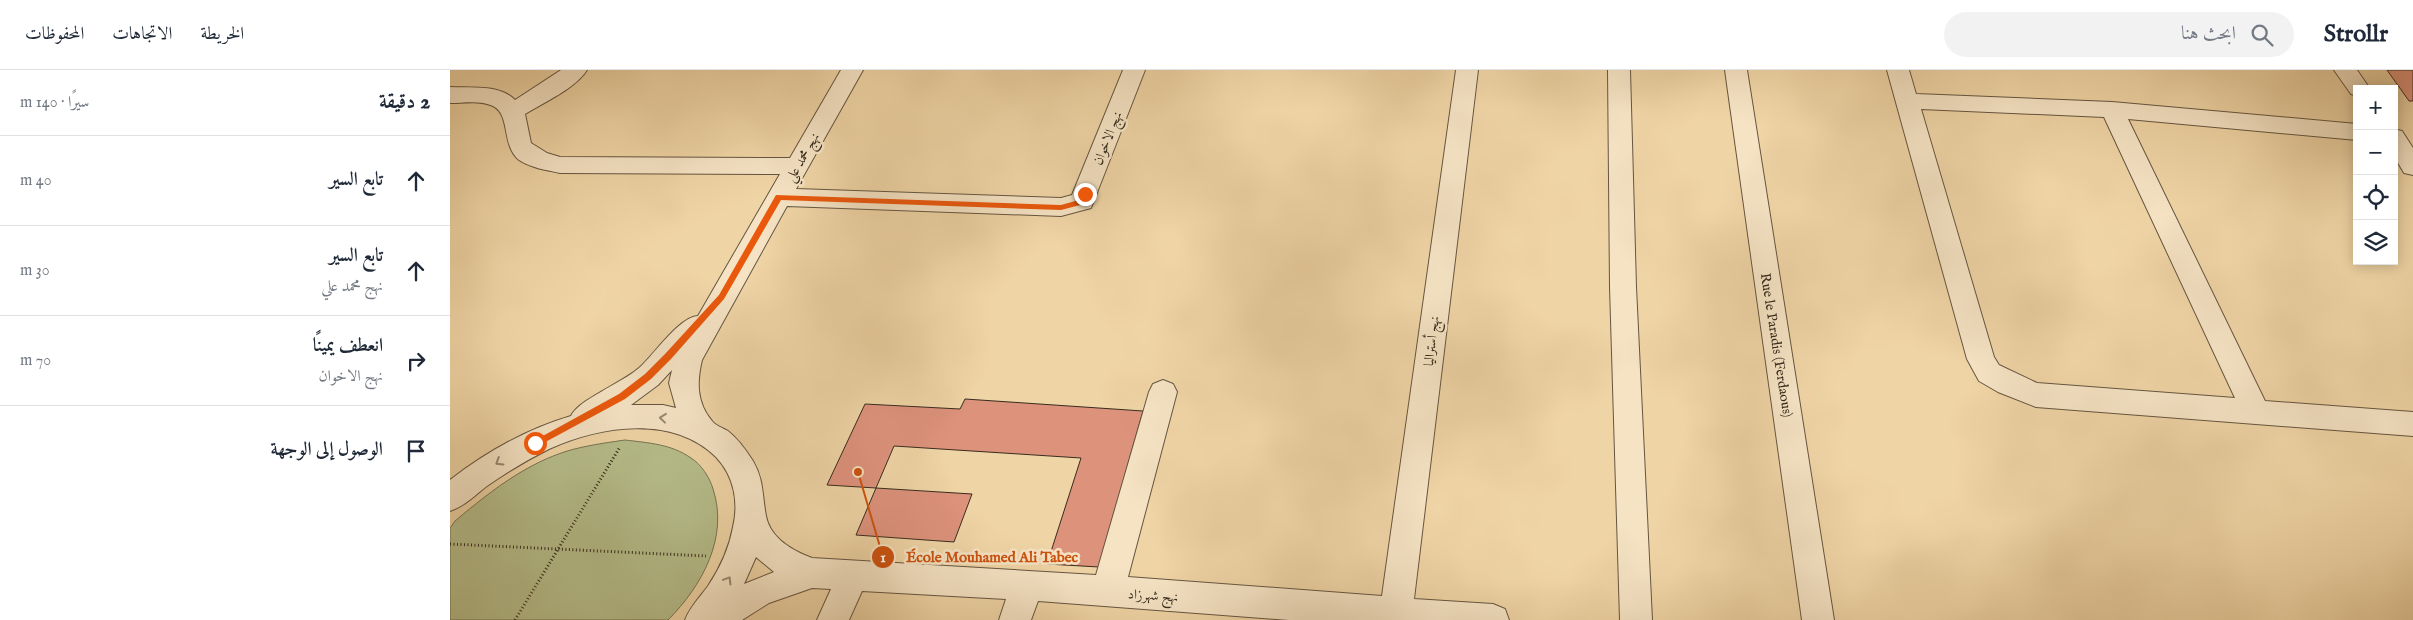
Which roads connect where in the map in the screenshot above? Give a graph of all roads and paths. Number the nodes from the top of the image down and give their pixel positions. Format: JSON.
{"nodes":[{"id":1,"x":576,"y":70,"type":"edge"},
{"id":2,"x":852,"y":70,"type":"edge"},
{"id":3,"x":1134,"y":70,"type":"edge"},
{"id":4,"x":1467,"y":70,"type":"edge"},
{"id":5,"x":1619,"y":70,"type":"edge"},
{"id":6,"x":1736,"y":70,"type":"edge"},
{"id":7,"x":1898,"y":70,"type":"edge"},
{"id":8,"x":2345,"y":70,"type":"edge"},
{"id":9,"x":2356,"y":85,"type":"edge"},
{"id":10,"x":450,"y":95,"type":"edge"},
{"id":11,"x":1907,"y":101,"type":"junction"},
{"id":12,"x":2112,"y":110,"type":"junction"},
{"id":13,"x":513,"y":111,"type":"junction"},
{"id":14,"x":2353,"y":132,"type":"edge"},
{"id":15,"x":2398,"y":136,"type":"edge"},
{"id":16,"x":2413,"y":136,"type":"edge"},
{"id":17,"x":2398,"y":143,"type":"edge"},
{"id":18,"x":796,"y":166,"type":"junction"},
{"id":19,"x":2413,"y":167,"type":"edge"},
{"id":20,"x":779,"y":197,"type":"junction"},
{"id":21,"x":722,"y":297,"type":"junction"},
{"id":22,"x":1163,"y":392,"type":"dead end"},
{"id":23,"x":2256,"y":412,"type":"junction"},
{"id":24,"x":638,"y":417,"type":"junction"},
{"id":25,"x":2413,"y":424,"type":"edge"},
{"id":26,"x":701,"y":428,"type":"junction"},
{"id":27,"x":535,"y":443,"type":"junction"},
{"id":28,"x":451,"y":497,"type":"edge"},
{"id":29,"x":750,"y":514,"type":"junction"},
{"id":30,"x":450,"y":544,"type":"edge"},
{"id":31,"x":558,"y":549,"type":"junction"},
{"id":32,"x":739,"y":558,"type":"junction"},
{"id":33,"x":812,"y":574,"type":"junction"},
{"id":34,"x":852,"y":576,"type":"junction"},
{"id":35,"x":1027,"y":585,"type":"junction"},
{"id":36,"x":1108,"y":591,"type":"junction"},
{"id":37,"x":1396,"y":613,"type":"junction"},
{"id":38,"x":515,"y":620,"type":"edge"},
{"id":39,"x":701,"y":620,"type":"edge"},
{"id":40,"x":712,"y":620,"type":"edge"},
{"id":41,"x":832,"y":620,"type":"edge"},
{"id":42,"x":1015,"y":620,"type":"edge"},
{"id":43,"x":1493,"y":620,"type":"edge"},
{"id":44,"x":1636,"y":620,"type":"edge"},
{"id":45,"x":1818,"y":620,"type":"edge"}],
"edges":[{"from":1,"to":13,"type":"street"},
{"from":2,"to":18,"type":"street","name":"نهج محمد علي"},
{"from":3,"to":20,"type":"street","name":"نهج الاخوان"},
{"from":4,"to":37,"type":"street","name":"نهج أستراليا"},
{"from":5,"to":44,"type":"street"},
{"from":6,"to":45,"type":"street","name":"Rue le Paradis (Ferdaous)"},
{"from":7,"to":11,"type":"street"},
{"from":8,"to":9,"type":"street"},
{"from":10,"to":13,"type":"street"},
{"from":11,"to":12,"type":"street"},
{"from":11,"to":23,"type":"street"},
{"from":12,"to":14,"type":"street"},
{"from":12,"to":23,"type":"street"},
{"from":13,"to":18,"type":"street"},
{"from":15,"to":16,"type":"street"},
{"from":17,"to":19,"type":"street"},
{"from":18,"to":20,"type":"street","name":"نهج محمد علي"},
{"from":20,"to":21,"type":"street","name":"نهج محمد علي"},
{"from":21,"to":26,"type":"street"},
{"from":21,"to":27,"type":"street"},
{"from":22,"to":36,"type":"street"},
{"from":23,"to":25,"type":"street"},
{"from":26,"to":24,"type":"street","one_way":true},
{"from":24,"to":27,"type":"street"},
{"from":24,"to":31,"type":"path"},
{"from":26,"to":29,"type":"street"},
{"from":27,"to":28,"type":"street","one_way":true},
{"from":29,"to":32,"type":"street"},
{"from":29,"to":33,"type":"street"},
{"from":30,"to":31,"type":"path"},
{"from":31,"to":32,"type":"path"},
{"from":31,"to":38,"type":"path"},
{"from":39,"to":32,"type":"street","one_way":true},
{"from":33,"to":34,"type":"street","name":"نهج شهرزاد"},
{"from":33,"to":40,"type":"street"},
{"from":34,"to":35,"type":"street","name":"نهج شهرزاد"},
{"from":34,"to":41,"type":"street"},
{"from":35,"to":36,"type":"street","name":"نهج شهرزاد"},
{"from":35,"to":42,"type":"street"},
{"from":36,"to":37,"type":"street","name":"نهج شهرزاد"},
{"from":37,"to":43,"type":"street","name":"نهج شهرزاد"}]}
